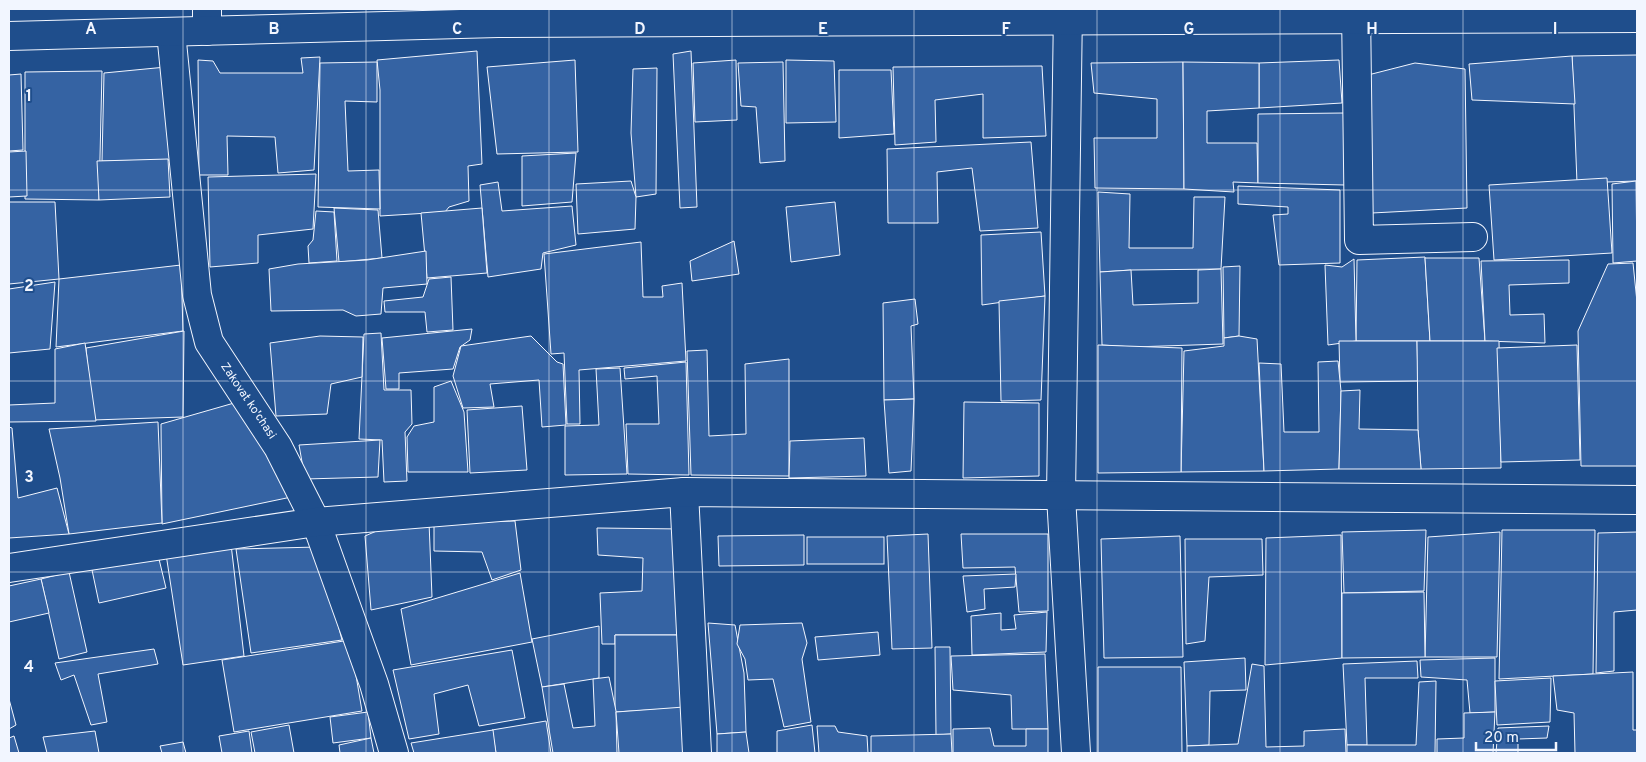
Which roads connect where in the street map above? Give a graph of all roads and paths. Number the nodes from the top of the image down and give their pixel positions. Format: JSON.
{"nodes":[{"id":1,"x":1068,"y":14,"type":"edge"},
{"id":2,"x":1356,"y":14,"type":"edge"},
{"id":3,"x":787,"y":15,"type":"edge"},
{"id":4,"x":498,"y":16,"type":"edge"},
{"id":5,"x":1637,"y":18,"type":"edge"},
{"id":6,"x":207,"y":20,"type":"edge"},
{"id":7,"x":171,"y":32,"type":"junction"},
{"id":8,"x":9,"y":36,"type":"edge"},
{"id":9,"x":1473,"y":237,"type":"dead end"},
{"id":10,"x":684,"y":492,"type":"junction"},
{"id":11,"x":1061,"y":496,"type":"junction"},
{"id":12,"x":1637,"y":500,"type":"edge"},
{"id":13,"x":316,"y":522,"type":"junction"},
{"id":14,"x":9,"y":568,"type":"edge"},
{"id":15,"x":394,"y":753,"type":"edge"},
{"id":16,"x":697,"y":753,"type":"edge"},
{"id":17,"x":1076,"y":753,"type":"edge"}],
"edges":[{"from":1,"to":2,"type":"street"},
{"from":1,"to":3,"type":"street"},
{"from":1,"to":11,"type":"street"},
{"from":2,"to":5,"type":"street"},
{"from":2,"to":9,"type":"street"},
{"from":3,"to":4,"type":"street"},
{"from":4,"to":6,"type":"street"},
{"from":6,"to":7,"type":"street"},
{"from":7,"to":8,"type":"street"},
{"from":7,"to":13,"type":"street","name":"Zakovat ko'chasi"},
{"from":10,"to":11,"type":"street"},
{"from":10,"to":13,"type":"street"},
{"from":10,"to":16,"type":"street"},
{"from":11,"to":12,"type":"street"},
{"from":11,"to":17,"type":"street"},
{"from":13,"to":14,"type":"street"},
{"from":13,"to":15,"type":"street","name":"Zakovat ko'chasi"}]}
